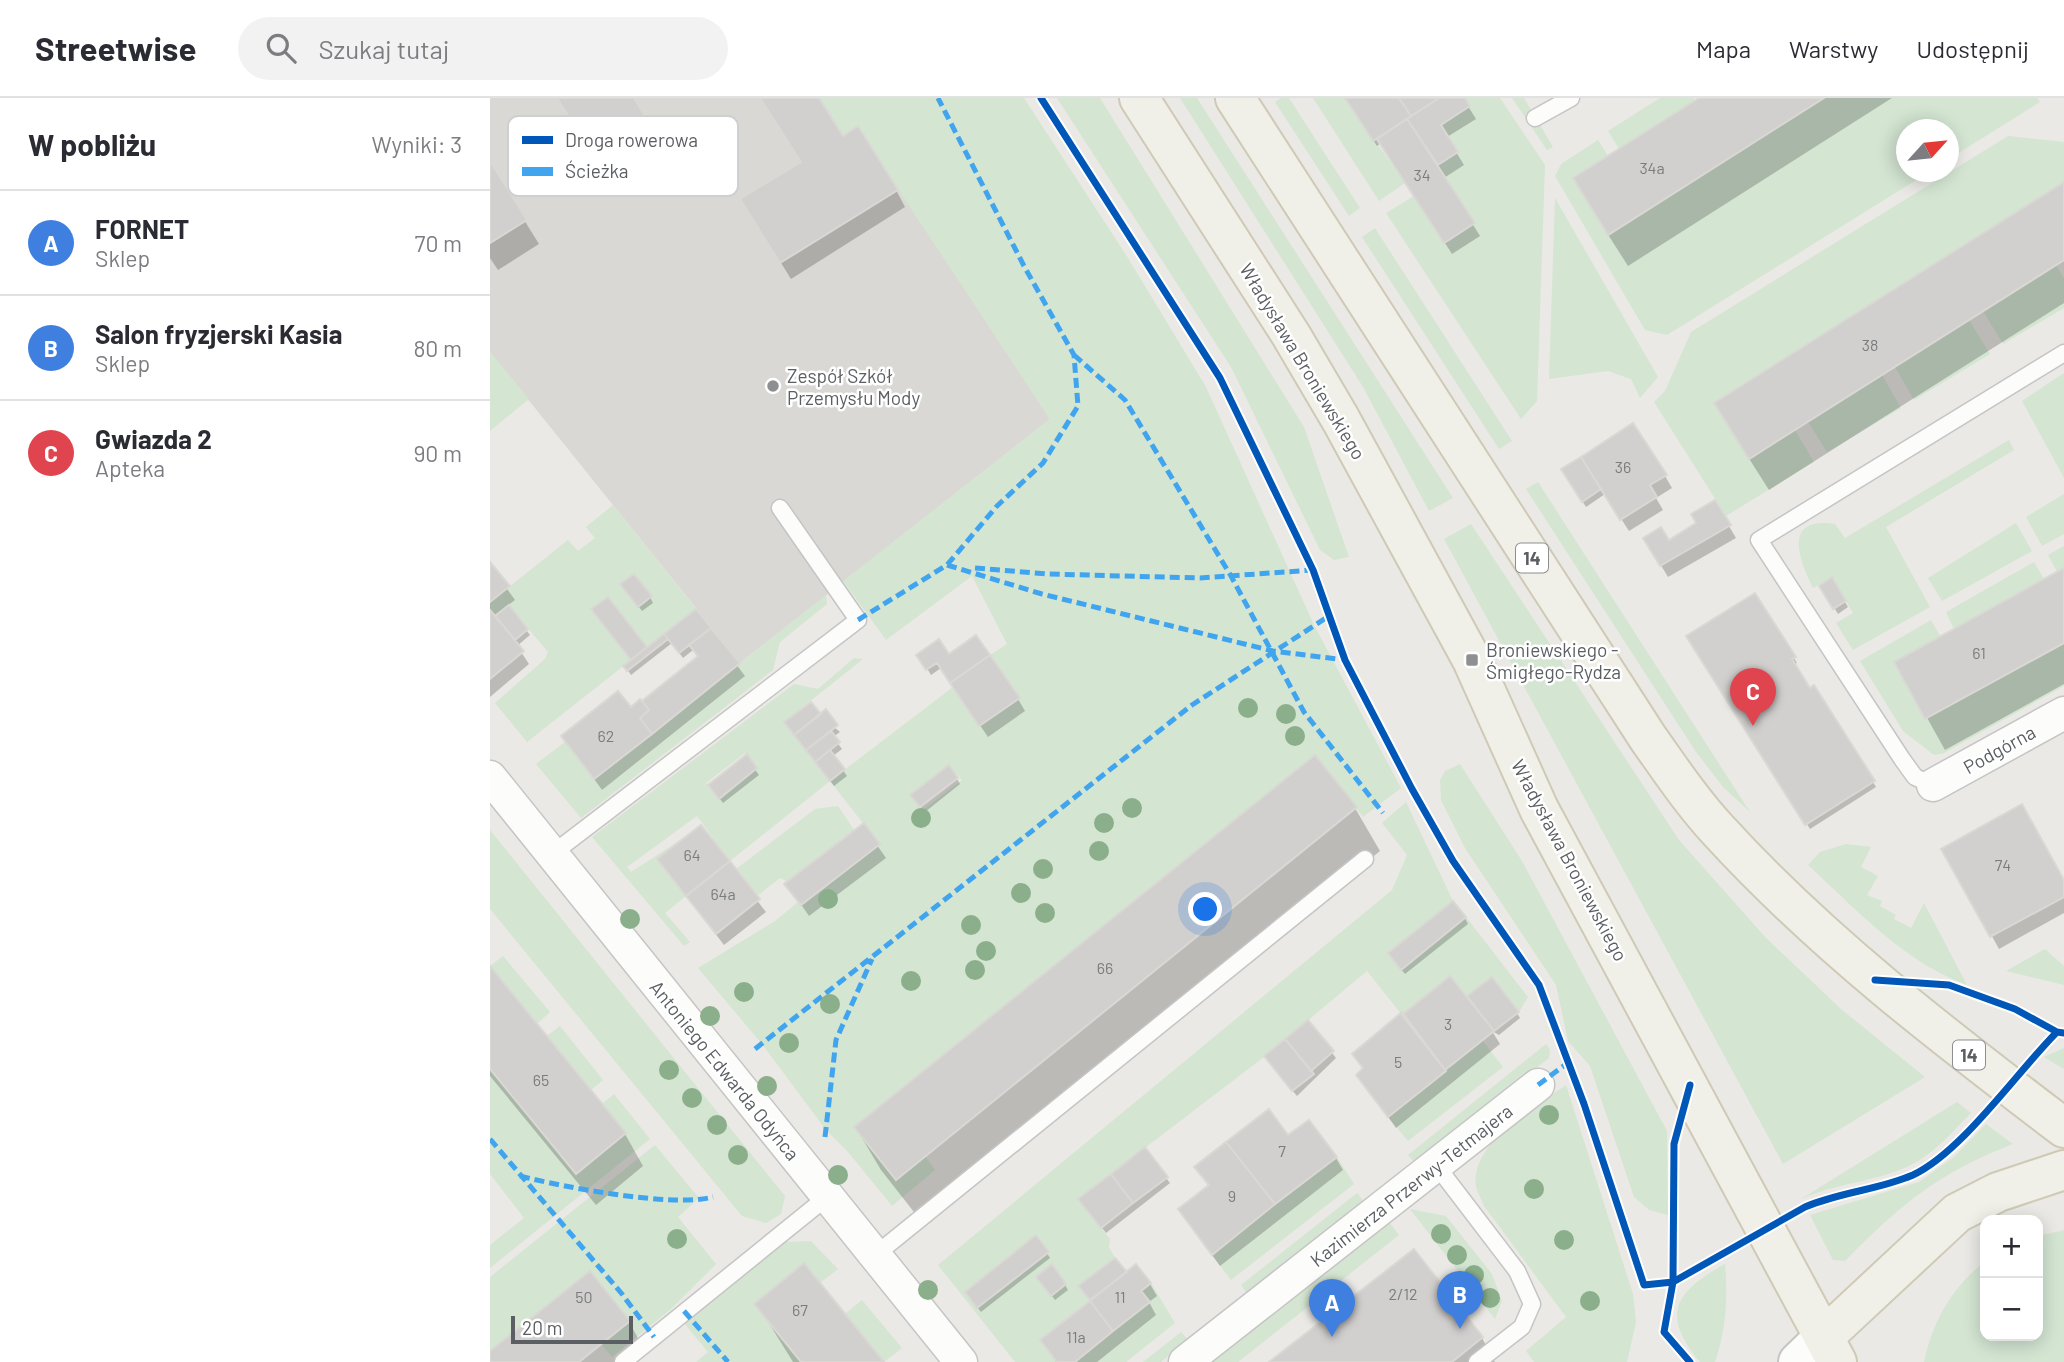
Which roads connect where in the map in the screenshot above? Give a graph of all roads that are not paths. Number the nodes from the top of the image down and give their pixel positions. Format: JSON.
{"nodes":[{"id":1,"x":1139,"y":98,"type":"edge"},
{"id":2,"x":1235,"y":98,"type":"edge"},
{"id":3,"x":1571,"y":98,"type":"edge"},
{"id":4,"x":1535,"y":118,"type":"dead end"},
{"id":5,"x":2064,"y":353,"type":"edge"},
{"id":6,"x":780,"y":508,"type":"dead end"},
{"id":7,"x":2064,"y":713,"type":"edge"},
{"id":8,"x":490,"y":777,"type":"edge"},
{"id":9,"x":1933,"y":785,"type":"joint"},
{"id":10,"x":551,"y":854,"type":"junction"},
{"id":11,"x":1365,"y":859,"type":"dead end"},
{"id":12,"x":1538,"y":1085,"type":"dead end"},
{"id":13,"x":2064,"y":1128,"type":"edge"},
{"id":14,"x":1436,"y":1165,"type":"junction"},
{"id":15,"x":2064,"y":1170,"type":"edge"},
{"id":16,"x":827,"y":1196,"type":"junction"},
{"id":17,"x":874,"y":1256,"type":"junction"},
{"id":18,"x":1820,"y":1354,"type":"edge"},
{"id":19,"x":623,"y":1362,"type":"edge"},
{"id":20,"x":961,"y":1362,"type":"edge"},
{"id":21,"x":1185,"y":1362,"type":"edge"},
{"id":22,"x":1477,"y":1362,"type":"edge"}],
"edges":[{"from":1,"to":18,"type":"main road","name":"Władysława Broniewskiego"},
{"from":2,"to":13,"type":"main road","number":"14"},
{"from":3,"to":4,"type":"lane"},
{"from":5,"to":9,"type":"lane"},
{"from":6,"to":10,"type":"lane"},
{"from":7,"to":9,"type":"street","name":"Podgórna"},
{"from":8,"to":10,"type":"street","name":"Antoniego Edwarda Odyńca"},
{"from":10,"to":16,"type":"street","name":"Antoniego Edwarda Odyńca"},
{"from":11,"to":17,"type":"lane"},
{"from":12,"to":14,"type":"street","name":"Kazimierza Przerwy-Tetmajera"},
{"from":14,"to":21,"type":"street","name":"Kazimierza Przerwy-Tetmajera"},
{"from":14,"to":22,"type":"lane"},
{"from":15,"to":18,"type":"main road"},
{"from":16,"to":17,"type":"street","name":"Antoniego Edwarda Odyńca"},
{"from":16,"to":19,"type":"lane"},
{"from":17,"to":20,"type":"street","name":"Antoniego Edwarda Odyńca"}]}
